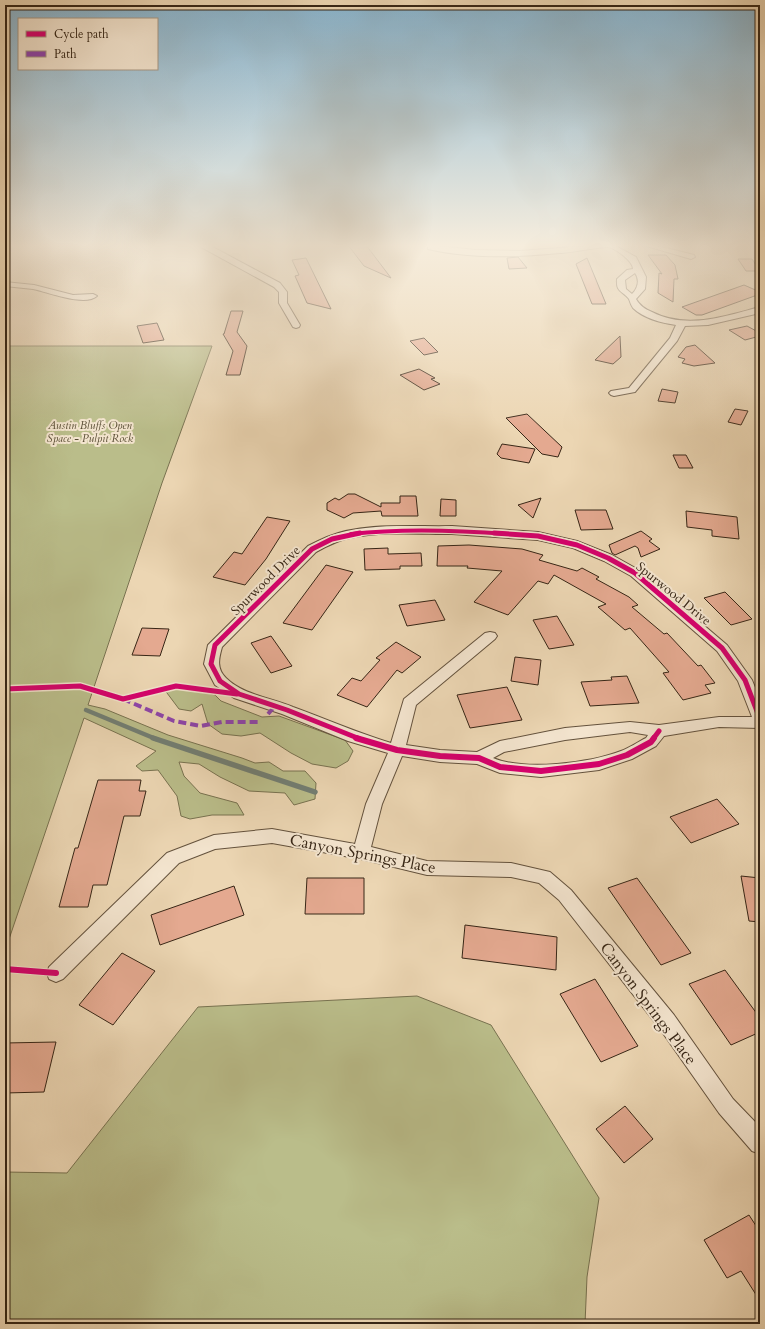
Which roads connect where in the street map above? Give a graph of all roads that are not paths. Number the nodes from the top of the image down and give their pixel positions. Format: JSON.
{"nodes":[{"id":1,"x":285,"y":307,"type":"edge"},
{"id":2,"x":637,"y":307,"type":"edge"},
{"id":3,"x":760,"y":310,"type":"edge"},
{"id":4,"x":681,"y":324,"type":"junction"},
{"id":5,"x":296,"y":325,"type":"dead end"},
{"id":6,"x":614,"y":393,"type":"dead end"},
{"id":7,"x":490,"y":636,"type":"dead end"},
{"id":8,"x":760,"y":719,"type":"edge"},
{"id":9,"x":760,"y":723,"type":"edge"},
{"id":10,"x":659,"y":731,"type":"junction"},
{"id":11,"x":396,"y":750,"type":"junction"},
{"id":12,"x":479,"y":758,"type":"junction"},
{"id":13,"x":361,"y":852,"type":"junction"},
{"id":14,"x":56,"y":973,"type":"dead end"},
{"id":15,"x":760,"y":1143,"type":"edge"}],
"edges":[{"from":1,"to":5,"type":"street"},
{"from":2,"to":4,"type":"street"},
{"from":3,"to":4,"type":"street"},
{"from":4,"to":6,"type":"street"},
{"from":7,"to":11,"type":"street"},
{"from":8,"to":11,"type":"street","name":"Spurwood Drive"},
{"from":9,"to":10,"type":"street"},
{"from":10,"to":12,"type":"street"},
{"from":10,"to":12,"type":"street","name":"Spurwood Drive"},
{"from":11,"to":12,"type":"street","name":"Spurwood Drive"},
{"from":11,"to":13,"type":"street"},
{"from":13,"to":14,"type":"street","name":"Canyon Springs Place"},
{"from":13,"to":15,"type":"street","name":"Canyon Springs Place"}]}
